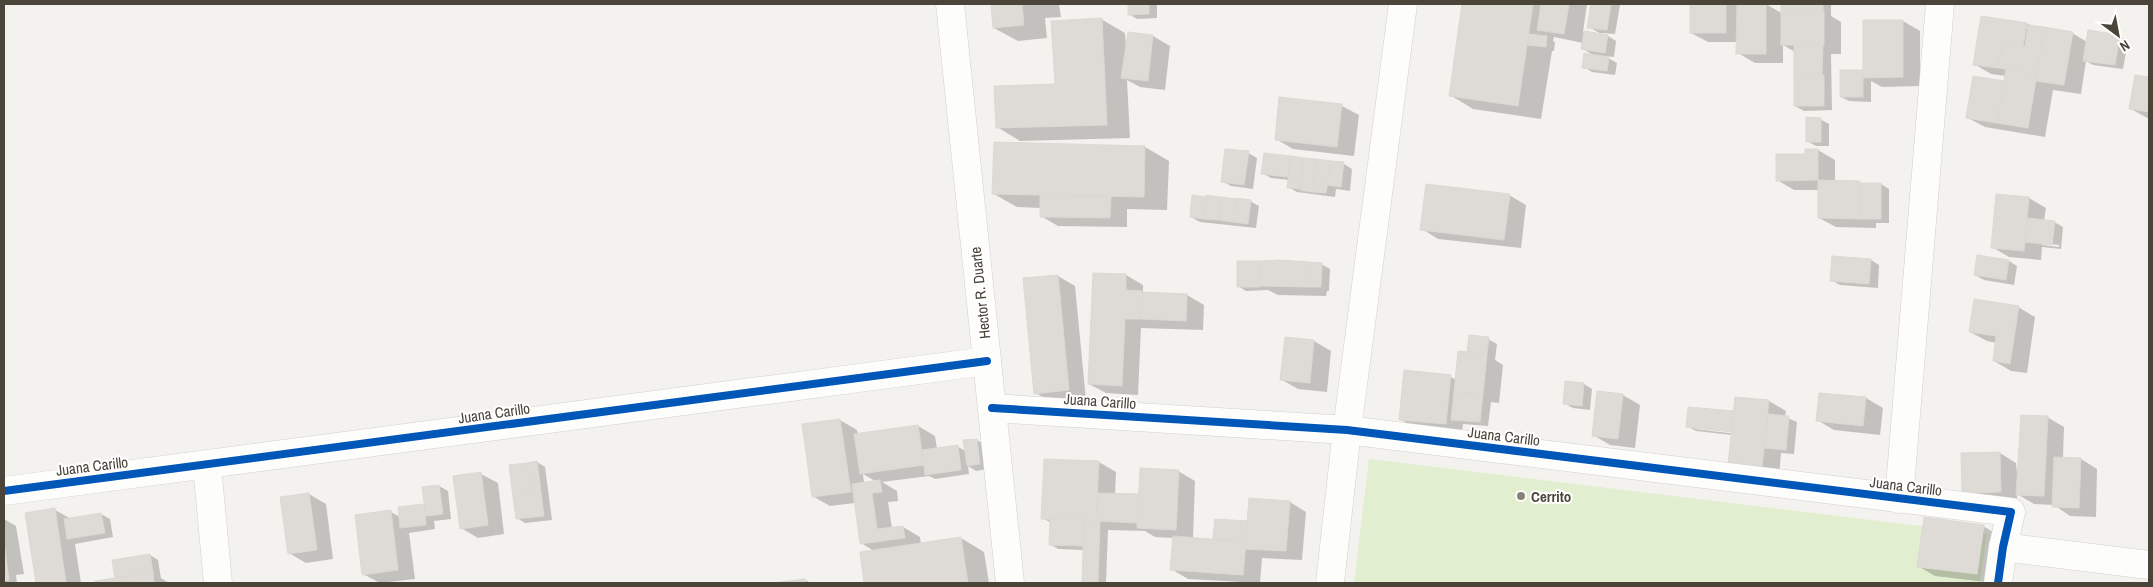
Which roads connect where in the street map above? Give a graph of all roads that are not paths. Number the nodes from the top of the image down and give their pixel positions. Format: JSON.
{"nodes":[{"id":1,"x":950,"y":4,"type":"edge"},
{"id":2,"x":1403,"y":4,"type":"edge"},
{"id":3,"x":1940,"y":4,"type":"edge"},
{"id":4,"x":987,"y":361,"type":"junction"},
{"id":5,"x":992,"y":408,"type":"junction"},
{"id":6,"x":1347,"y":430,"type":"junction"},
{"id":7,"x":206,"y":466,"type":"junction"},
{"id":8,"x":4,"y":491,"type":"edge"},
{"id":9,"x":1899,"y":499,"type":"junction"},
{"id":10,"x":2003,"y":547,"type":"junction"},
{"id":11,"x":2149,"y":565,"type":"edge"},
{"id":12,"x":218,"y":583,"type":"edge"},
{"id":13,"x":1010,"y":583,"type":"edge"},
{"id":14,"x":1330,"y":583,"type":"edge"},
{"id":15,"x":1998,"y":583,"type":"edge"}],
"edges":[{"from":1,"to":4,"type":"street","name":"Hector R. Duarte"},
{"from":2,"to":6,"type":"street"},
{"from":3,"to":9,"type":"street"},
{"from":4,"to":5,"type":"street","name":"Hector R. Duarte"},
{"from":4,"to":7,"type":"street","name":"Juana Carillo"},
{"from":5,"to":6,"type":"street","name":"Juana Carillo"},
{"from":5,"to":13,"type":"street","name":"Hector R. Duarte"},
{"from":6,"to":9,"type":"street","name":"Juana Carillo"},
{"from":6,"to":14,"type":"street"},
{"from":7,"to":8,"type":"street","name":"Juana Carillo"},
{"from":7,"to":12,"type":"street"},
{"from":9,"to":10,"type":"street","name":"Juana Carillo"},
{"from":10,"to":11,"type":"street"},
{"from":10,"to":15,"type":"street"}]}
